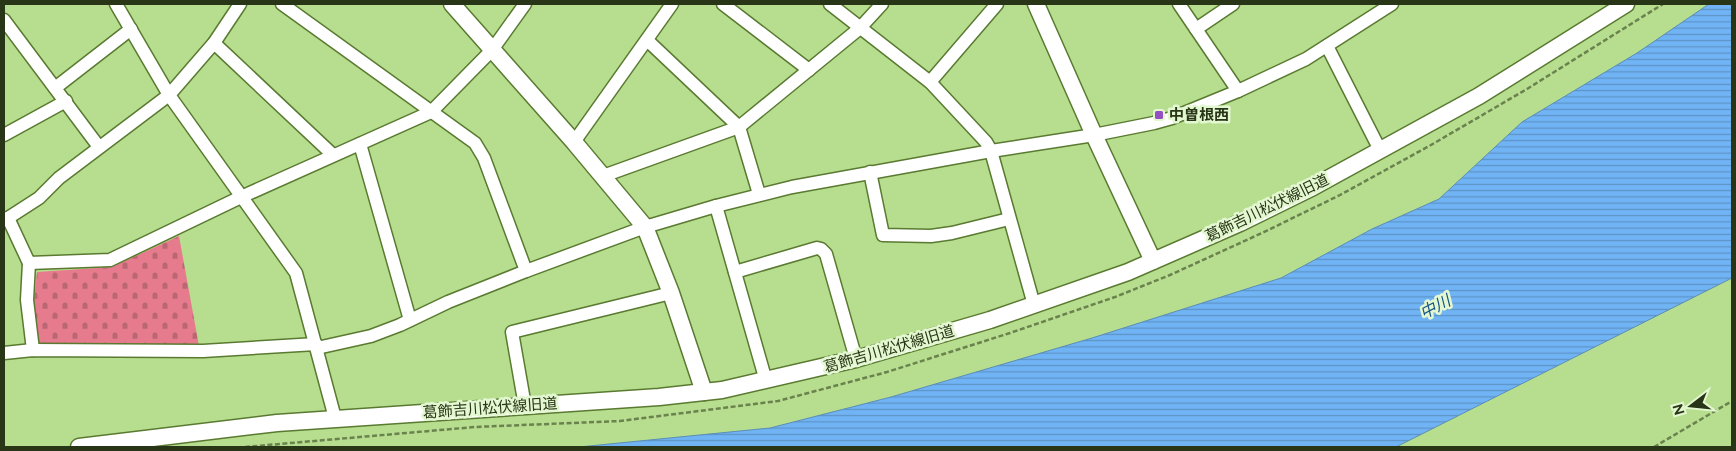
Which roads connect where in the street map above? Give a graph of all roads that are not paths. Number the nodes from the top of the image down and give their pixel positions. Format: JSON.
{"nodes":[{"id":1,"x":116,"y":4,"type":"edge"},
{"id":2,"x":240,"y":4,"type":"edge"},
{"id":3,"x":282,"y":4,"type":"edge"},
{"id":4,"x":452,"y":4,"type":"edge"},
{"id":5,"x":525,"y":4,"type":"edge"},
{"id":6,"x":672,"y":4,"type":"edge"},
{"id":7,"x":723,"y":4,"type":"edge"},
{"id":8,"x":830,"y":4,"type":"edge"},
{"id":9,"x":882,"y":4,"type":"edge"},
{"id":10,"x":998,"y":4,"type":"edge"},
{"id":11,"x":1036,"y":4,"type":"edge"},
{"id":12,"x":1179,"y":4,"type":"edge"},
{"id":13,"x":1233,"y":4,"type":"edge"},
{"id":14,"x":1392,"y":4,"type":"edge"},
{"id":15,"x":1626,"y":4,"type":"edge"},
{"id":16,"x":4,"y":20,"type":"edge"},
{"id":17,"x":131,"y":28,"type":"junction"},
{"id":18,"x":860,"y":28,"type":"junction"},
{"id":19,"x":1196,"y":30,"type":"junction"},
{"id":20,"x":647,"y":40,"type":"junction"},
{"id":21,"x":214,"y":43,"type":"junction"},
{"id":22,"x":1327,"y":46,"type":"junction"},
{"id":23,"x":492,"y":50,"type":"junction"},
{"id":24,"x":809,"y":70,"type":"junction"},
{"id":25,"x":930,"y":82,"type":"junction"},
{"id":26,"x":56,"y":88,"type":"junction"},
{"id":27,"x":1238,"y":91,"type":"junction"},
{"id":28,"x":169,"y":95,"type":"junction"},
{"id":29,"x":66,"y":101,"type":"junction"},
{"id":30,"x":431,"y":112,"type":"junction"},
{"id":31,"x":738,"y":127,"type":"junction"},
{"id":32,"x":4,"y":135,"type":"edge"},
{"id":33,"x":1094,"y":135,"type":"junction"},
{"id":34,"x":574,"y":142,"type":"junction"},
{"id":35,"x":360,"y":144,"type":"junction"},
{"id":36,"x":99,"y":147,"type":"junction"},
{"id":37,"x":1380,"y":150,"type":"junction"},
{"id":38,"x":990,"y":152,"type":"junction"},
{"id":39,"x":333,"y":155,"type":"junction"},
{"id":40,"x":870,"y":172,"type":"junction"},
{"id":41,"x":604,"y":176,"type":"junction"},
{"id":42,"x":759,"y":194,"type":"junction"},
{"id":43,"x":241,"y":197,"type":"junction"},
{"id":44,"x":716,"y":206,"type":"junction"},
{"id":45,"x":6,"y":218,"type":"edge"},
{"id":46,"x":1010,"y":219,"type":"junction"},
{"id":47,"x":645,"y":227,"type":"junction"},
{"id":48,"x":1153,"y":261,"type":"junction"},
{"id":49,"x":29,"y":263,"type":"junction"},
{"id":50,"x":526,"y":271,"type":"junction"},
{"id":51,"x":735,"y":272,"type":"junction"},
{"id":52,"x":671,"y":293,"type":"junction"},
{"id":53,"x":1034,"y":305,"type":"junction"},
{"id":54,"x":410,"y":320,"type":"junction"},
{"id":55,"x":316,"y":346,"type":"junction"},
{"id":56,"x":33,"y":350,"type":"junction"},
{"id":57,"x":4,"y":353,"type":"edge"},
{"id":58,"x":856,"y":359,"type":"junction"},
{"id":59,"x":766,"y":380,"type":"junction"},
{"id":60,"x":704,"y":392,"type":"junction"},
{"id":61,"x":525,"y":406,"type":"junction"},
{"id":62,"x":334,"y":418,"type":"junction"},
{"id":63,"x":79,"y":447,"type":"edge"}],
"edges":[{"from":1,"to":17,"type":"street"},
{"from":2,"to":21,"type":"street"},
{"from":3,"to":30,"type":"street"},
{"from":4,"to":23,"type":"street"},
{"from":5,"to":23,"type":"street"},
{"from":6,"to":20,"type":"street"},
{"from":7,"to":24,"type":"street"},
{"from":8,"to":18,"type":"street"},
{"from":9,"to":18,"type":"street"},
{"from":10,"to":25,"type":"street"},
{"from":11,"to":33,"type":"street"},
{"from":12,"to":19,"type":"street"},
{"from":13,"to":19,"type":"street"},
{"from":14,"to":22,"type":"street"},
{"from":15,"to":37,"type":"street","name":"葛飾吉川松伏線旧道"},
{"from":16,"to":26,"type":"street"},
{"from":17,"to":26,"type":"street"},
{"from":17,"to":28,"type":"street"},
{"from":18,"to":24,"type":"street"},
{"from":18,"to":25,"type":"street"},
{"from":19,"to":27,"type":"street"},
{"from":20,"to":31,"type":"street"},
{"from":20,"to":34,"type":"street"},
{"from":21,"to":28,"type":"street"},
{"from":21,"to":39,"type":"street"},
{"from":22,"to":27,"type":"street"},
{"from":22,"to":37,"type":"street"},
{"from":23,"to":30,"type":"street"},
{"from":23,"to":34,"type":"street"},
{"from":24,"to":31,"type":"street"},
{"from":25,"to":38,"type":"street"},
{"from":26,"to":29,"type":"street"},
{"from":27,"to":33,"type":"street"},
{"from":28,"to":36,"type":"street"},
{"from":28,"to":43,"type":"street"},
{"from":29,"to":32,"type":"street"},
{"from":29,"to":36,"type":"street"},
{"from":30,"to":35,"type":"street"},
{"from":30,"to":50,"type":"street"},
{"from":31,"to":41,"type":"street"},
{"from":31,"to":42,"type":"street"},
{"from":33,"to":38,"type":"street"},
{"from":33,"to":48,"type":"street"},
{"from":34,"to":41,"type":"street"},
{"from":35,"to":39,"type":"street"},
{"from":35,"to":54,"type":"street"},
{"from":36,"to":45,"type":"street"},
{"from":37,"to":48,"type":"street","name":"葛飾吉川松伏線旧道"},
{"from":38,"to":40,"type":"street"},
{"from":38,"to":46,"type":"street"},
{"from":39,"to":43,"type":"street"},
{"from":40,"to":42,"type":"street"},
{"from":40,"to":46,"type":"street"},
{"from":41,"to":47,"type":"street"},
{"from":42,"to":44,"type":"street"},
{"from":43,"to":49,"type":"street"},
{"from":43,"to":55,"type":"street"},
{"from":44,"to":47,"type":"street"},
{"from":44,"to":51,"type":"street"},
{"from":45,"to":49,"type":"street"},
{"from":46,"to":53,"type":"street"},
{"from":47,"to":50,"type":"street"},
{"from":47,"to":52,"type":"street"},
{"from":48,"to":53,"type":"street","name":"葛飾吉川松伏線旧道"},
{"from":49,"to":56,"type":"street"},
{"from":50,"to":54,"type":"street"},
{"from":51,"to":58,"type":"street"},
{"from":51,"to":59,"type":"street"},
{"from":52,"to":60,"type":"street"},
{"from":52,"to":61,"type":"street"},
{"from":53,"to":58,"type":"street","name":"葛飾吉川松伏線旧道"},
{"from":54,"to":55,"type":"street"},
{"from":55,"to":56,"type":"street"},
{"from":55,"to":62,"type":"street"},
{"from":56,"to":57,"type":"street"},
{"from":58,"to":59,"type":"street","name":"葛飾吉川松伏線旧道"},
{"from":59,"to":60,"type":"street","name":"葛飾吉川松伏線旧道"},
{"from":60,"to":61,"type":"street","name":"葛飾吉川松伏線旧道"},
{"from":61,"to":62,"type":"street","name":"葛飾吉川松伏線旧道"},
{"from":62,"to":63,"type":"street","name":"葛飾吉川松伏線旧道"}]}
